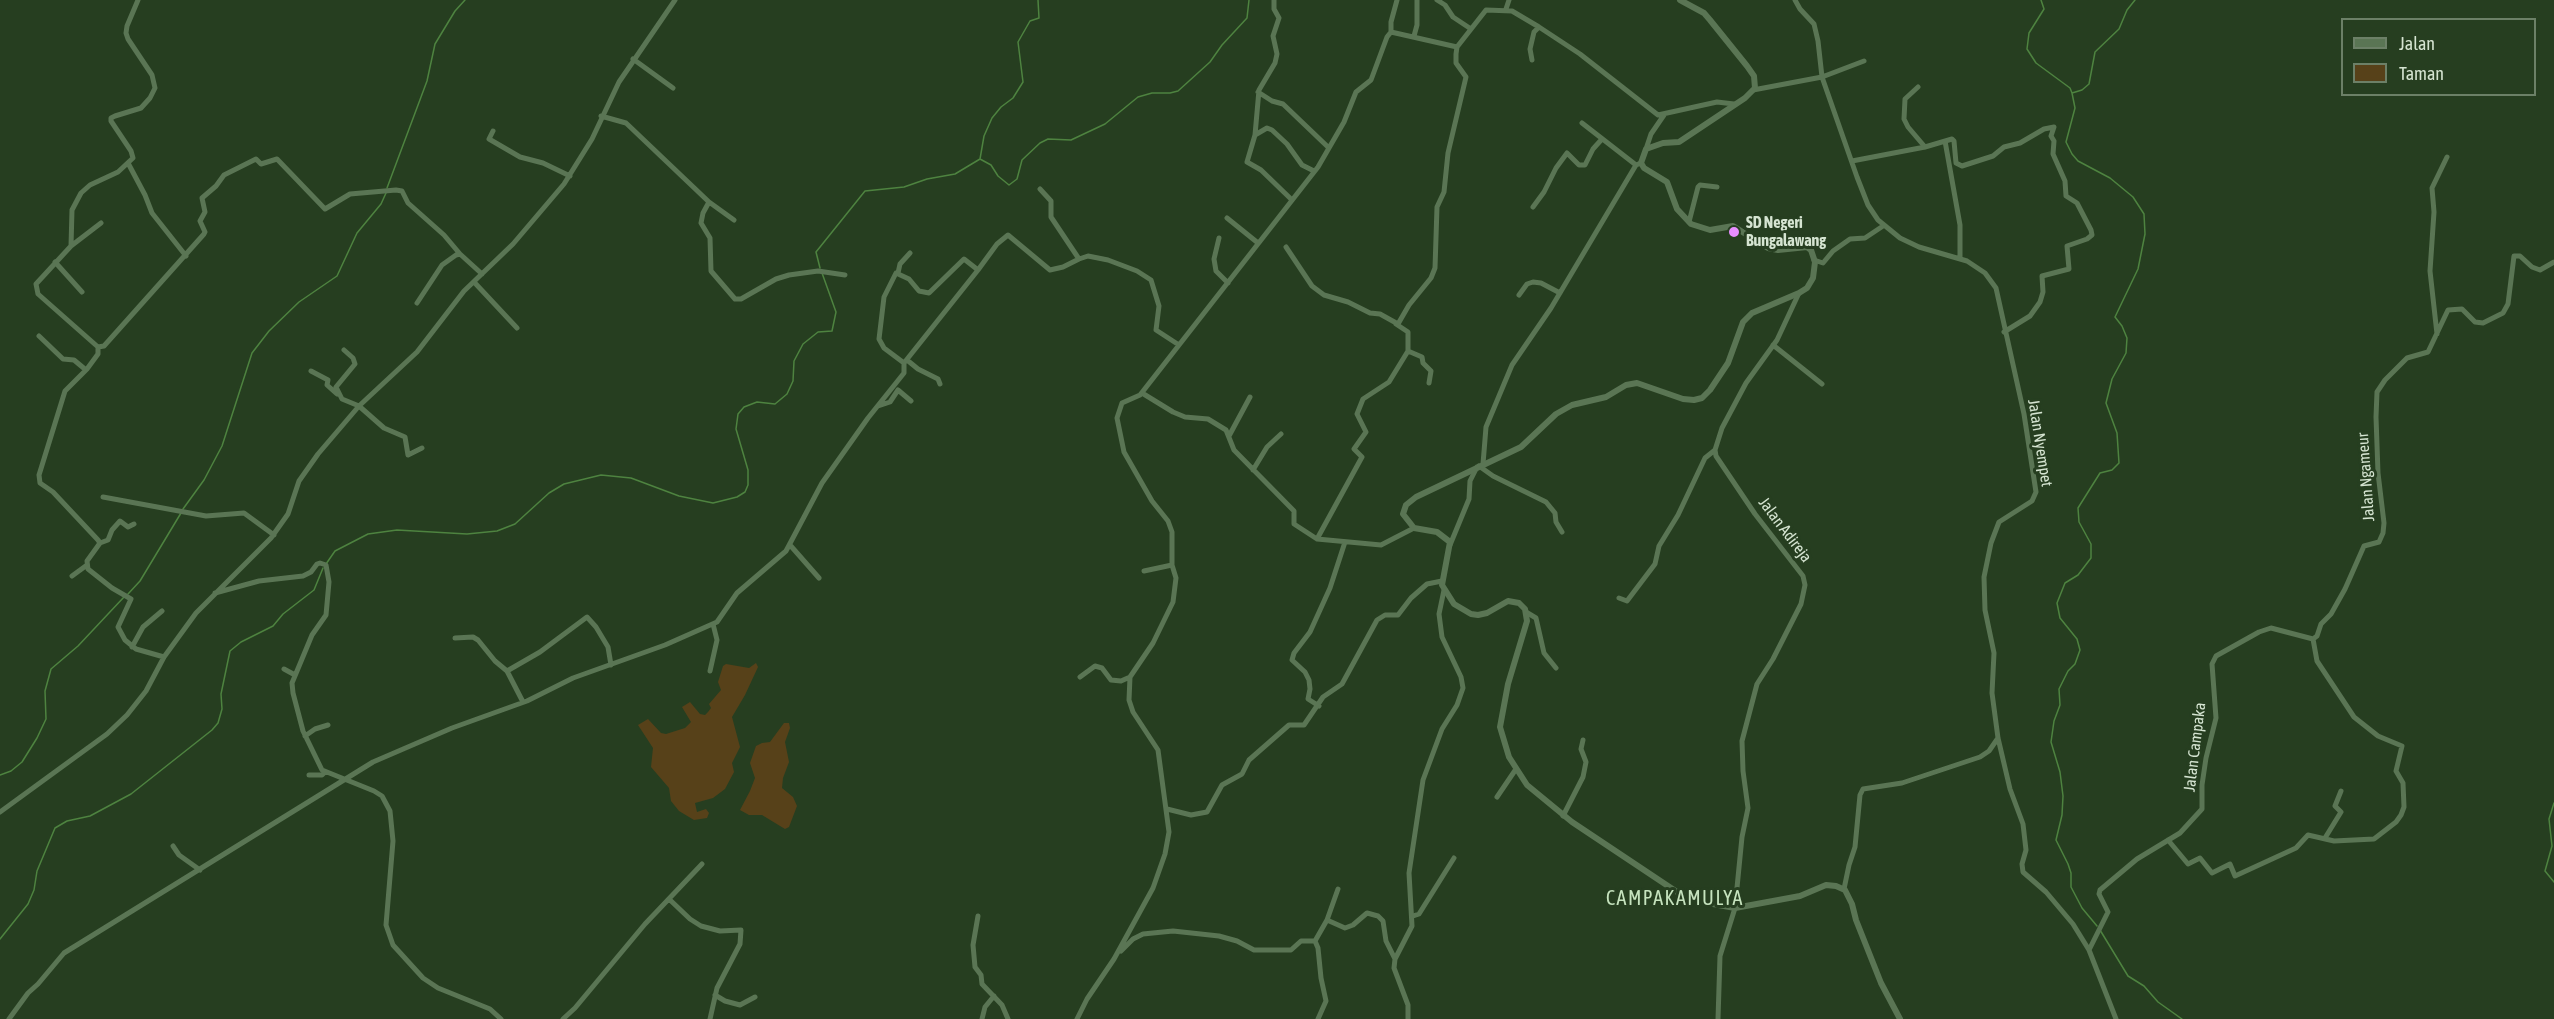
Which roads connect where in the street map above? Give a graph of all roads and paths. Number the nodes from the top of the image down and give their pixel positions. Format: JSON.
{"nodes":[{"id":1,"x":138,"y":0,"type":"edge"},
{"id":2,"x":675,"y":0,"type":"edge"},
{"id":3,"x":1274,"y":0,"type":"edge"},
{"id":4,"x":1397,"y":0,"type":"edge"},
{"id":5,"x":1417,"y":0,"type":"edge"},
{"id":6,"x":1437,"y":0,"type":"edge"},
{"id":7,"x":1509,"y":0,"type":"edge"},
{"id":8,"x":1680,"y":0,"type":"edge"},
{"id":9,"x":1796,"y":0,"type":"edge"},
{"id":10,"x":1506,"y":9,"type":"junction"},
{"id":11,"x":1539,"y":27,"type":"junction"},
{"id":12,"x":1471,"y":29,"type":"junction"},
{"id":13,"x":1391,"y":32,"type":"junction"},
{"id":14,"x":1414,"y":36,"type":"junction"},
{"id":15,"x":1457,"y":47,"type":"junction"},
{"id":16,"x":633,"y":59,"type":"junction"},
{"id":17,"x":1532,"y":60,"type":"dead end"},
{"id":18,"x":1864,"y":61,"type":"dead end"},
{"id":19,"x":1822,"y":77,"type":"junction"},
{"id":20,"x":1918,"y":87,"type":"dead end"},
{"id":21,"x":673,"y":88,"type":"dead end"},
{"id":22,"x":1753,"y":90,"type":"junction"},
{"id":23,"x":1258,"y":92,"type":"junction"},
{"id":24,"x":1734,"y":104,"type":"junction"},
{"id":25,"x":1664,"y":115,"type":"junction"},
{"id":26,"x":601,"y":116,"type":"junction"},
{"id":27,"x":1582,"y":123,"type":"dead end"},
{"id":28,"x":493,"y":131,"type":"dead end"},
{"id":29,"x":1255,"y":135,"type":"junction"},
{"id":30,"x":1602,"y":139,"type":"junction"},
{"id":31,"x":1946,"y":141,"type":"junction"},
{"id":32,"x":1925,"y":147,"type":"junction"},
{"id":33,"x":1329,"y":148,"type":"junction"},
{"id":34,"x":1646,"y":149,"type":"junction"},
{"id":35,"x":2447,"y":157,"type":"dead end"},
{"id":36,"x":1852,"y":160,"type":"junction"},
{"id":37,"x":128,"y":163,"type":"junction"},
{"id":38,"x":1639,"y":164,"type":"junction"},
{"id":39,"x":1314,"y":171,"type":"junction"},
{"id":40,"x":570,"y":176,"type":"junction"},
{"id":41,"x":1717,"y":187,"type":"dead end"},
{"id":42,"x":1040,"y":189,"type":"dead end"},
{"id":43,"x":1292,"y":200,"type":"junction"},
{"id":44,"x":709,"y":202,"type":"junction"},
{"id":45,"x":1533,"y":207,"type":"dead end"},
{"id":46,"x":1227,"y":218,"type":"dead end"},
{"id":47,"x":734,"y":220,"type":"dead end"},
{"id":48,"x":101,"y":222,"type":"dead end"},
{"id":49,"x":1689,"y":222,"type":"junction"},
{"id":50,"x":1883,"y":226,"type":"junction"},
{"id":51,"x":1219,"y":238,"type":"dead end"},
{"id":52,"x":1258,"y":243,"type":"junction"},
{"id":53,"x":71,"y":246,"type":"junction"},
{"id":54,"x":1286,"y":247,"type":"dead end"},
{"id":55,"x":910,"y":253,"type":"dead end"},
{"id":56,"x":460,"y":254,"type":"junction"},
{"id":57,"x":186,"y":256,"type":"junction"},
{"id":58,"x":1079,"y":259,"type":"junction"},
{"id":59,"x":1960,"y":259,"type":"junction"},
{"id":60,"x":1814,"y":260,"type":"junction"},
{"id":61,"x":55,"y":262,"type":"junction"},
{"id":62,"x":2554,"y":262,"type":"edge"},
{"id":63,"x":978,"y":270,"type":"junction"},
{"id":64,"x":898,"y":273,"type":"junction"},
{"id":65,"x":482,"y":274,"type":"junction"},
{"id":66,"x":846,"y":275,"type":"dead end"},
{"id":67,"x":474,"y":282,"type":"junction"},
{"id":68,"x":1228,"y":283,"type":"junction"},
{"id":69,"x":82,"y":292,"type":"dead end"},
{"id":70,"x":1559,"y":292,"type":"junction"},
{"id":71,"x":1799,"y":293,"type":"junction"},
{"id":72,"x":1519,"y":295,"type":"dead end"},
{"id":73,"x":417,"y":303,"type":"dead end"},
{"id":74,"x":1396,"y":324,"type":"junction"},
{"id":75,"x":517,"y":328,"type":"dead end"},
{"id":76,"x":2004,"y":332,"type":"junction"},
{"id":77,"x":2438,"y":335,"type":"junction"},
{"id":78,"x":39,"y":336,"type":"dead end"},
{"id":79,"x":1179,"y":345,"type":"junction"},
{"id":80,"x":1773,"y":345,"type":"junction"},
{"id":81,"x":98,"y":347,"type":"junction"},
{"id":82,"x":344,"y":350,"type":"dead end"},
{"id":83,"x":1408,"y":351,"type":"junction"},
{"id":84,"x":905,"y":362,"type":"junction"},
{"id":85,"x":86,"y":370,"type":"junction"},
{"id":86,"x":311,"y":372,"type":"dead end"},
{"id":87,"x":1429,"y":383,"type":"dead end"},
{"id":88,"x":940,"y":384,"type":"dead end"},
{"id":89,"x":1822,"y":384,"type":"dead end"},
{"id":90,"x":1142,"y":393,"type":"junction"},
{"id":91,"x":1250,"y":397,"type":"dead end"},
{"id":92,"x":342,"y":399,"type":"junction"},
{"id":93,"x":911,"y":401,"type":"dead end"},
{"id":94,"x":359,"y":406,"type":"junction"},
{"id":95,"x":877,"y":407,"type":"junction"},
{"id":96,"x":1281,"y":434,"type":"dead end"},
{"id":97,"x":1229,"y":436,"type":"junction"},
{"id":98,"x":422,"y":448,"type":"dead end"},
{"id":99,"x":1715,"y":450,"type":"junction"},
{"id":100,"x":1480,"y":466,"type":"junction"},
{"id":101,"x":1253,"y":470,"type":"junction"},
{"id":102,"x":104,"y":497,"type":"dead end"},
{"id":103,"x":134,"y":524,"type":"dead end"},
{"id":104,"x":1414,"y":528,"type":"junction"},
{"id":105,"x":1562,"y":532,"type":"dead end"},
{"id":106,"x":274,"y":535,"type":"junction"},
{"id":107,"x":1317,"y":540,"type":"junction"},
{"id":108,"x":1345,"y":542,"type":"junction"},
{"id":109,"x":99,"y":543,"type":"junction"},
{"id":110,"x":790,"y":545,"type":"junction"},
{"id":111,"x":1450,"y":545,"type":"junction"},
{"id":112,"x":87,"y":565,"type":"junction"},
{"id":113,"x":1172,"y":565,"type":"junction"},
{"id":114,"x":1144,"y":571,"type":"dead end"},
{"id":115,"x":72,"y":576,"type":"dead end"},
{"id":116,"x":819,"y":578,"type":"dead end"},
{"id":117,"x":1442,"y":581,"type":"junction"},
{"id":118,"x":1444,"y":590,"type":"junction"},
{"id":119,"x":213,"y":594,"type":"junction"},
{"id":120,"x":1619,"y":598,"type":"dead end"},
{"id":121,"x":162,"y":611,"type":"dead end"},
{"id":122,"x":1526,"y":612,"type":"junction"},
{"id":123,"x":714,"y":624,"type":"junction"},
{"id":124,"x":455,"y":638,"type":"dead end"},
{"id":125,"x":2313,"y":639,"type":"junction"},
{"id":126,"x":132,"y":647,"type":"junction"},
{"id":127,"x":164,"y":657,"type":"junction"},
{"id":128,"x":611,"y":665,"type":"junction"},
{"id":129,"x":1556,"y":668,"type":"dead end"},
{"id":130,"x":284,"y":669,"type":"dead end"},
{"id":131,"x":507,"y":671,"type":"junction"},
{"id":132,"x":710,"y":671,"type":"dead end"},
{"id":133,"x":295,"y":675,"type":"junction"},
{"id":134,"x":1080,"y":677,"type":"dead end"},
{"id":135,"x":1130,"y":677,"type":"junction"},
{"id":136,"x":523,"y":702,"type":"junction"},
{"id":137,"x":1319,"y":706,"type":"junction"},
{"id":138,"x":328,"y":725,"type":"dead end"},
{"id":139,"x":305,"y":736,"type":"junction"},
{"id":140,"x":1998,"y":738,"type":"junction"},
{"id":141,"x":1582,"y":740,"type":"dead end"},
{"id":142,"x":1516,"y":769,"type":"junction"},
{"id":143,"x":325,"y":772,"type":"junction"},
{"id":144,"x":309,"y":775,"type":"dead end"},
{"id":145,"x":346,"y":779,"type":"junction"},
{"id":146,"x":2341,"y":791,"type":"dead end"},
{"id":147,"x":1497,"y":797,"type":"dead end"},
{"id":148,"x":1167,"y":809,"type":"junction"},
{"id":149,"x":0,"y":812,"type":"edge"},
{"id":150,"x":1563,"y":816,"type":"junction"},
{"id":151,"x":2325,"y":838,"type":"junction"},
{"id":152,"x":2168,"y":840,"type":"junction"},
{"id":153,"x":173,"y":846,"type":"dead end"},
{"id":154,"x":1455,"y":858,"type":"dead end"},
{"id":155,"x":702,"y":864,"type":"dead end"},
{"id":156,"x":200,"y":870,"type":"junction"},
{"id":157,"x":1338,"y":889,"type":"dead end"},
{"id":158,"x":1844,"y":889,"type":"junction"},
{"id":159,"x":669,"y":899,"type":"junction"},
{"id":160,"x":1736,"y":908,"type":"junction"},
{"id":161,"x":978,"y":916,"type":"dead end"},
{"id":162,"x":1413,"y":916,"type":"junction"},
{"id":163,"x":1327,"y":920,"type":"junction"},
{"id":164,"x":1315,"y":941,"type":"junction"},
{"id":165,"x":2089,"y":950,"type":"junction"},
{"id":166,"x":1114,"y":959,"type":"junction"},
{"id":167,"x":1395,"y":959,"type":"junction"},
{"id":168,"x":715,"y":995,"type":"junction"},
{"id":169,"x":994,"y":996,"type":"junction"},
{"id":170,"x":755,"y":997,"type":"dead end"},
{"id":171,"x":9,"y":1019,"type":"edge"},
{"id":172,"x":501,"y":1019,"type":"edge"},
{"id":173,"x":563,"y":1019,"type":"edge"},
{"id":174,"x":710,"y":1019,"type":"edge"},
{"id":175,"x":982,"y":1019,"type":"edge"},
{"id":176,"x":1008,"y":1019,"type":"edge"},
{"id":177,"x":1077,"y":1019,"type":"edge"},
{"id":178,"x":1318,"y":1019,"type":"edge"},
{"id":179,"x":1408,"y":1019,"type":"edge"},
{"id":180,"x":1718,"y":1019,"type":"edge"},
{"id":181,"x":1900,"y":1019,"type":"edge"},
{"id":182,"x":2116,"y":1019,"type":"edge"}],
"edges":[{"from":1,"to":37,"type":"street"},
{"from":2,"to":16,"type":"street"},
{"from":3,"to":23,"type":"street"},
{"from":4,"to":13,"type":"street"},
{"from":5,"to":14,"type":"street"},
{"from":6,"to":12,"type":"street"},
{"from":7,"to":10,"type":"street"},
{"from":8,"to":22,"type":"street"},
{"from":9,"to":19,"type":"street","name":"Jalan Nyempet"},
{"from":10,"to":11,"type":"street"},
{"from":10,"to":12,"type":"street"},
{"from":11,"to":17,"type":"street"},
{"from":11,"to":25,"type":"street"},
{"from":12,"to":15,"type":"street"},
{"from":13,"to":14,"type":"street"},
{"from":13,"to":33,"type":"street"},
{"from":14,"to":15,"type":"street"},
{"from":15,"to":74,"type":"street"},
{"from":16,"to":21,"type":"street"},
{"from":16,"to":26,"type":"street"},
{"from":18,"to":19,"type":"street"},
{"from":19,"to":22,"type":"street"},
{"from":19,"to":36,"type":"street","name":"Jalan Nyempet"},
{"from":20,"to":32,"type":"street"},
{"from":22,"to":24,"type":"street"},
{"from":23,"to":29,"type":"street"},
{"from":23,"to":33,"type":"street"},
{"from":24,"to":25,"type":"street"},
{"from":24,"to":34,"type":"street"},
{"from":25,"to":34,"type":"street"},
{"from":26,"to":40,"type":"street"},
{"from":26,"to":44,"type":"street"},
{"from":27,"to":30,"type":"street"},
{"from":28,"to":40,"type":"street"},
{"from":29,"to":39,"type":"street"},
{"from":29,"to":43,"type":"street"},
{"from":30,"to":38,"type":"street"},
{"from":30,"to":45,"type":"street"},
{"from":31,"to":32,"type":"street"},
{"from":31,"to":59,"type":"street"},
{"from":31,"to":76,"type":"street"},
{"from":32,"to":36,"type":"street"},
{"from":33,"to":39,"type":"street"},
{"from":34,"to":38,"type":"street"},
{"from":35,"to":77,"type":"street"},
{"from":36,"to":50,"type":"street","name":"Jalan Nyempet"},
{"from":37,"to":53,"type":"street"},
{"from":37,"to":57,"type":"street"},
{"from":38,"to":49,"type":"street"},
{"from":38,"to":70,"type":"street"},
{"from":39,"to":43,"type":"street"},
{"from":40,"to":65,"type":"street"},
{"from":41,"to":49,"type":"street"},
{"from":42,"to":58,"type":"street"},
{"from":43,"to":52,"type":"street"},
{"from":44,"to":47,"type":"street"},
{"from":44,"to":66,"type":"street"},
{"from":46,"to":52,"type":"street"},
{"from":48,"to":53,"type":"street"},
{"from":49,"to":60,"type":"street"},
{"from":50,"to":59,"type":"street","name":"Jalan Nyempet"},
{"from":50,"to":60,"type":"street"},
{"from":51,"to":68,"type":"street"},
{"from":52,"to":68,"type":"street"},
{"from":53,"to":61,"type":"street"},
{"from":54,"to":74,"type":"street"},
{"from":55,"to":64,"type":"street"},
{"from":56,"to":57,"type":"street"},
{"from":56,"to":65,"type":"street"},
{"from":56,"to":73,"type":"street"},
{"from":57,"to":81,"type":"street"},
{"from":58,"to":63,"type":"street"},
{"from":58,"to":79,"type":"street"},
{"from":59,"to":76,"type":"street","name":"Jalan Nyempet"},
{"from":60,"to":71,"type":"street"},
{"from":61,"to":69,"type":"street"},
{"from":61,"to":81,"type":"street"},
{"from":62,"to":77,"type":"street"},
{"from":63,"to":64,"type":"street"},
{"from":63,"to":84,"type":"street"},
{"from":64,"to":84,"type":"street"},
{"from":65,"to":67,"type":"street"},
{"from":67,"to":75,"type":"street"},
{"from":67,"to":94,"type":"street"},
{"from":68,"to":79,"type":"street"},
{"from":70,"to":72,"type":"street"},
{"from":70,"to":100,"type":"street"},
{"from":71,"to":80,"type":"street"},
{"from":71,"to":100,"type":"street"},
{"from":74,"to":83,"type":"street"},
{"from":76,"to":140,"type":"street","name":"Jalan Nyempet"},
{"from":77,"to":125,"type":"street","name":"Jalan Ngameur"},
{"from":78,"to":85,"type":"street"},
{"from":79,"to":90,"type":"street"},
{"from":80,"to":89,"type":"street"},
{"from":80,"to":99,"type":"street"},
{"from":81,"to":85,"type":"street"},
{"from":82,"to":92,"type":"street"},
{"from":83,"to":87,"type":"street"},
{"from":83,"to":107,"type":"street"},
{"from":84,"to":88,"type":"street"},
{"from":84,"to":95,"type":"street"},
{"from":85,"to":109,"type":"street"},
{"from":86,"to":92,"type":"street"},
{"from":90,"to":97,"type":"street"},
{"from":90,"to":113,"type":"street"},
{"from":91,"to":97,"type":"street"},
{"from":92,"to":94,"type":"street"},
{"from":93,"to":95,"type":"street"},
{"from":94,"to":98,"type":"street"},
{"from":94,"to":106,"type":"street"},
{"from":95,"to":110,"type":"street"},
{"from":96,"to":101,"type":"street"},
{"from":97,"to":101,"type":"street"},
{"from":99,"to":120,"type":"street"},
{"from":99,"to":160,"type":"street","name":"Jalan Adireja"},
{"from":100,"to":104,"type":"street"},
{"from":100,"to":105,"type":"street"},
{"from":100,"to":111,"type":"street"},
{"from":101,"to":107,"type":"street"},
{"from":102,"to":106,"type":"street"},
{"from":103,"to":109,"type":"street"},
{"from":104,"to":108,"type":"street"},
{"from":104,"to":111,"type":"street"},
{"from":106,"to":119,"type":"street"},
{"from":107,"to":108,"type":"street"},
{"from":108,"to":137,"type":"street"},
{"from":109,"to":112,"type":"street"},
{"from":110,"to":116,"type":"street"},
{"from":110,"to":123,"type":"street"},
{"from":111,"to":117,"type":"street"},
{"from":112,"to":115,"type":"street"},
{"from":112,"to":126,"type":"street"},
{"from":113,"to":114,"type":"street"},
{"from":113,"to":135,"type":"street"},
{"from":117,"to":118,"type":"street"},
{"from":117,"to":137,"type":"street"},
{"from":118,"to":122,"type":"street"},
{"from":118,"to":162,"type":"street"},
{"from":119,"to":127,"type":"street"},
{"from":119,"to":133,"type":"street"},
{"from":121,"to":126,"type":"street"},
{"from":122,"to":129,"type":"street"},
{"from":122,"to":142,"type":"street"},
{"from":123,"to":128,"type":"street"},
{"from":123,"to":132,"type":"street"},
{"from":124,"to":131,"type":"street"},
{"from":125,"to":151,"type":"street"},
{"from":125,"to":152,"type":"street","name":"Jalan Campaka"},
{"from":126,"to":127,"type":"street"},
{"from":127,"to":149,"type":"street"},
{"from":128,"to":131,"type":"street"},
{"from":128,"to":136,"type":"street"},
{"from":130,"to":133,"type":"street"},
{"from":131,"to":136,"type":"street"},
{"from":133,"to":139,"type":"street"},
{"from":134,"to":135,"type":"street"},
{"from":135,"to":148,"type":"street"},
{"from":136,"to":145,"type":"street"},
{"from":137,"to":148,"type":"street"},
{"from":138,"to":139,"type":"street"},
{"from":139,"to":143,"type":"street"},
{"from":140,"to":158,"type":"street"},
{"from":140,"to":165,"type":"street","name":"Jalan Nyempet"},
{"from":141,"to":150,"type":"street"},
{"from":142,"to":147,"type":"street"},
{"from":142,"to":150,"type":"street"},
{"from":143,"to":144,"type":"street"},
{"from":143,"to":145,"type":"street"},
{"from":145,"to":156,"type":"street"},
{"from":145,"to":172,"type":"street"},
{"from":146,"to":151,"type":"street"},
{"from":148,"to":166,"type":"street"},
{"from":150,"to":160,"type":"street"},
{"from":151,"to":152,"type":"street"},
{"from":152,"to":165,"type":"street","name":"Jalan Campaka"},
{"from":153,"to":156,"type":"street"},
{"from":154,"to":162,"type":"street"},
{"from":155,"to":159,"type":"street"},
{"from":156,"to":171,"type":"street"},
{"from":157,"to":163,"type":"street"},
{"from":158,"to":160,"type":"street"},
{"from":158,"to":181,"type":"street"},
{"from":159,"to":168,"type":"street"},
{"from":159,"to":173,"type":"street"},
{"from":160,"to":180,"type":"street","name":"Jalan Adireja"},
{"from":161,"to":169,"type":"street"},
{"from":162,"to":167,"type":"street"},
{"from":163,"to":164,"type":"street"},
{"from":163,"to":167,"type":"street"},
{"from":164,"to":166,"type":"street"},
{"from":164,"to":178,"type":"street"},
{"from":165,"to":182,"type":"street","name":"Jalan Nyempet"},
{"from":166,"to":177,"type":"street"},
{"from":167,"to":179,"type":"street"},
{"from":168,"to":170,"type":"street"},
{"from":168,"to":174,"type":"street"},
{"from":169,"to":175,"type":"street"},
{"from":169,"to":176,"type":"street"}]}
